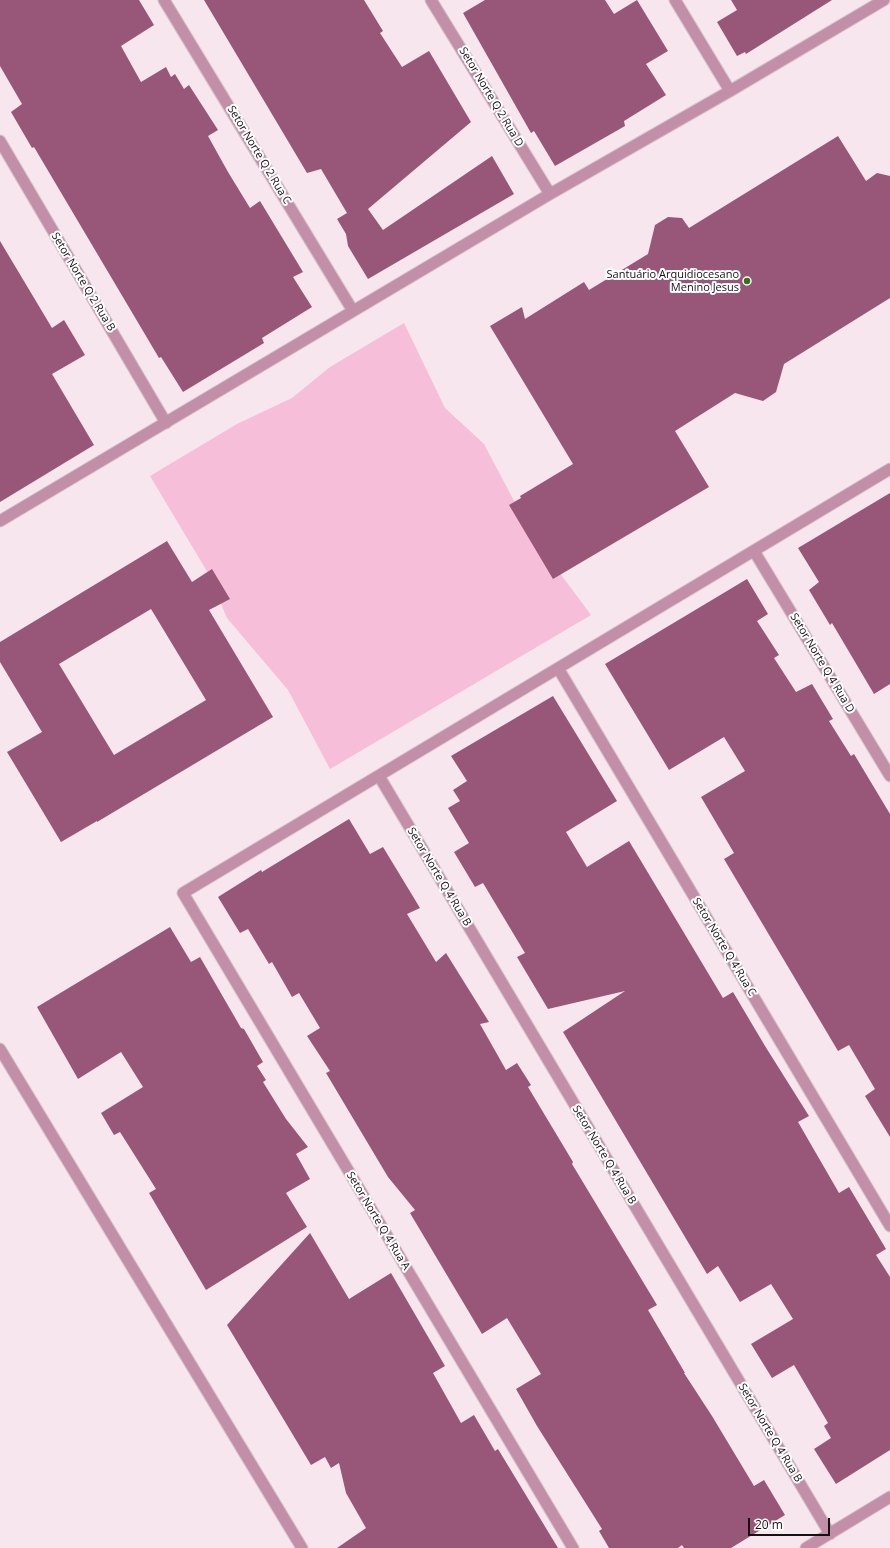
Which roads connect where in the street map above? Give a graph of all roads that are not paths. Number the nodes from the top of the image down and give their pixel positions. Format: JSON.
{"nodes":[{"id":1,"x":164,"y":0,"type":"edge"},
{"id":2,"x":432,"y":0,"type":"edge"},
{"id":3,"x":675,"y":0,"type":"edge"},
{"id":4,"x":884,"y":0,"type":"edge"},
{"id":5,"x":730,"y":91,"type":"junction"},
{"id":6,"x":0,"y":141,"type":"edge"},
{"id":7,"x":550,"y":194,"type":"junction"},
{"id":8,"x":353,"y":311,"type":"junction"},
{"id":9,"x":166,"y":422,"type":"junction"},
{"id":10,"x":890,"y":469,"type":"edge"},
{"id":11,"x":0,"y":521,"type":"edge"},
{"id":12,"x":754,"y":551,"type":"junction"},
{"id":13,"x":558,"y":668,"type":"junction"},
{"id":14,"x":379,"y":776,"type":"junction"},
{"id":15,"x":890,"y":776,"type":"edge"},
{"id":16,"x":0,"y":1050,"type":"edge"},
{"id":17,"x":890,"y":1226,"type":"edge"},
{"id":18,"x":890,"y":1496,"type":"edge"},
{"id":19,"x":830,"y":1534,"type":"junction"},
{"id":20,"x":302,"y":1548,"type":"edge"},
{"id":21,"x":573,"y":1548,"type":"edge"},
{"id":22,"x":806,"y":1548,"type":"edge"}],
"edges":[{"from":1,"to":8,"type":"street","name":"Setor Norte Q 2 Rua C"},
{"from":2,"to":7,"type":"street","name":"Setor Norte Q 2 Rua D"},
{"from":3,"to":5,"type":"street"},
{"from":4,"to":5,"type":"street"},
{"from":5,"to":7,"type":"street"},
{"from":6,"to":9,"type":"street","name":"Setor Norte Q 2 Rua B"},
{"from":7,"to":8,"type":"street"},
{"from":8,"to":9,"type":"street"},
{"from":9,"to":11,"type":"street"},
{"from":10,"to":12,"type":"street"},
{"from":12,"to":13,"type":"street"},
{"from":12,"to":15,"type":"street","name":"Setor Norte Q 4 Rua D"},
{"from":13,"to":14,"type":"street"},
{"from":13,"to":17,"type":"street","name":"Setor Norte Q 4 Rua C"},
{"from":14,"to":19,"type":"street","name":"Setor Norte Q 4 Rua B"},
{"from":14,"to":21,"type":"street","name":"Setor Norte Q 4 Rua A"},
{"from":16,"to":20,"type":"street"},
{"from":18,"to":19,"type":"street"},
{"from":19,"to":22,"type":"street"}]}
